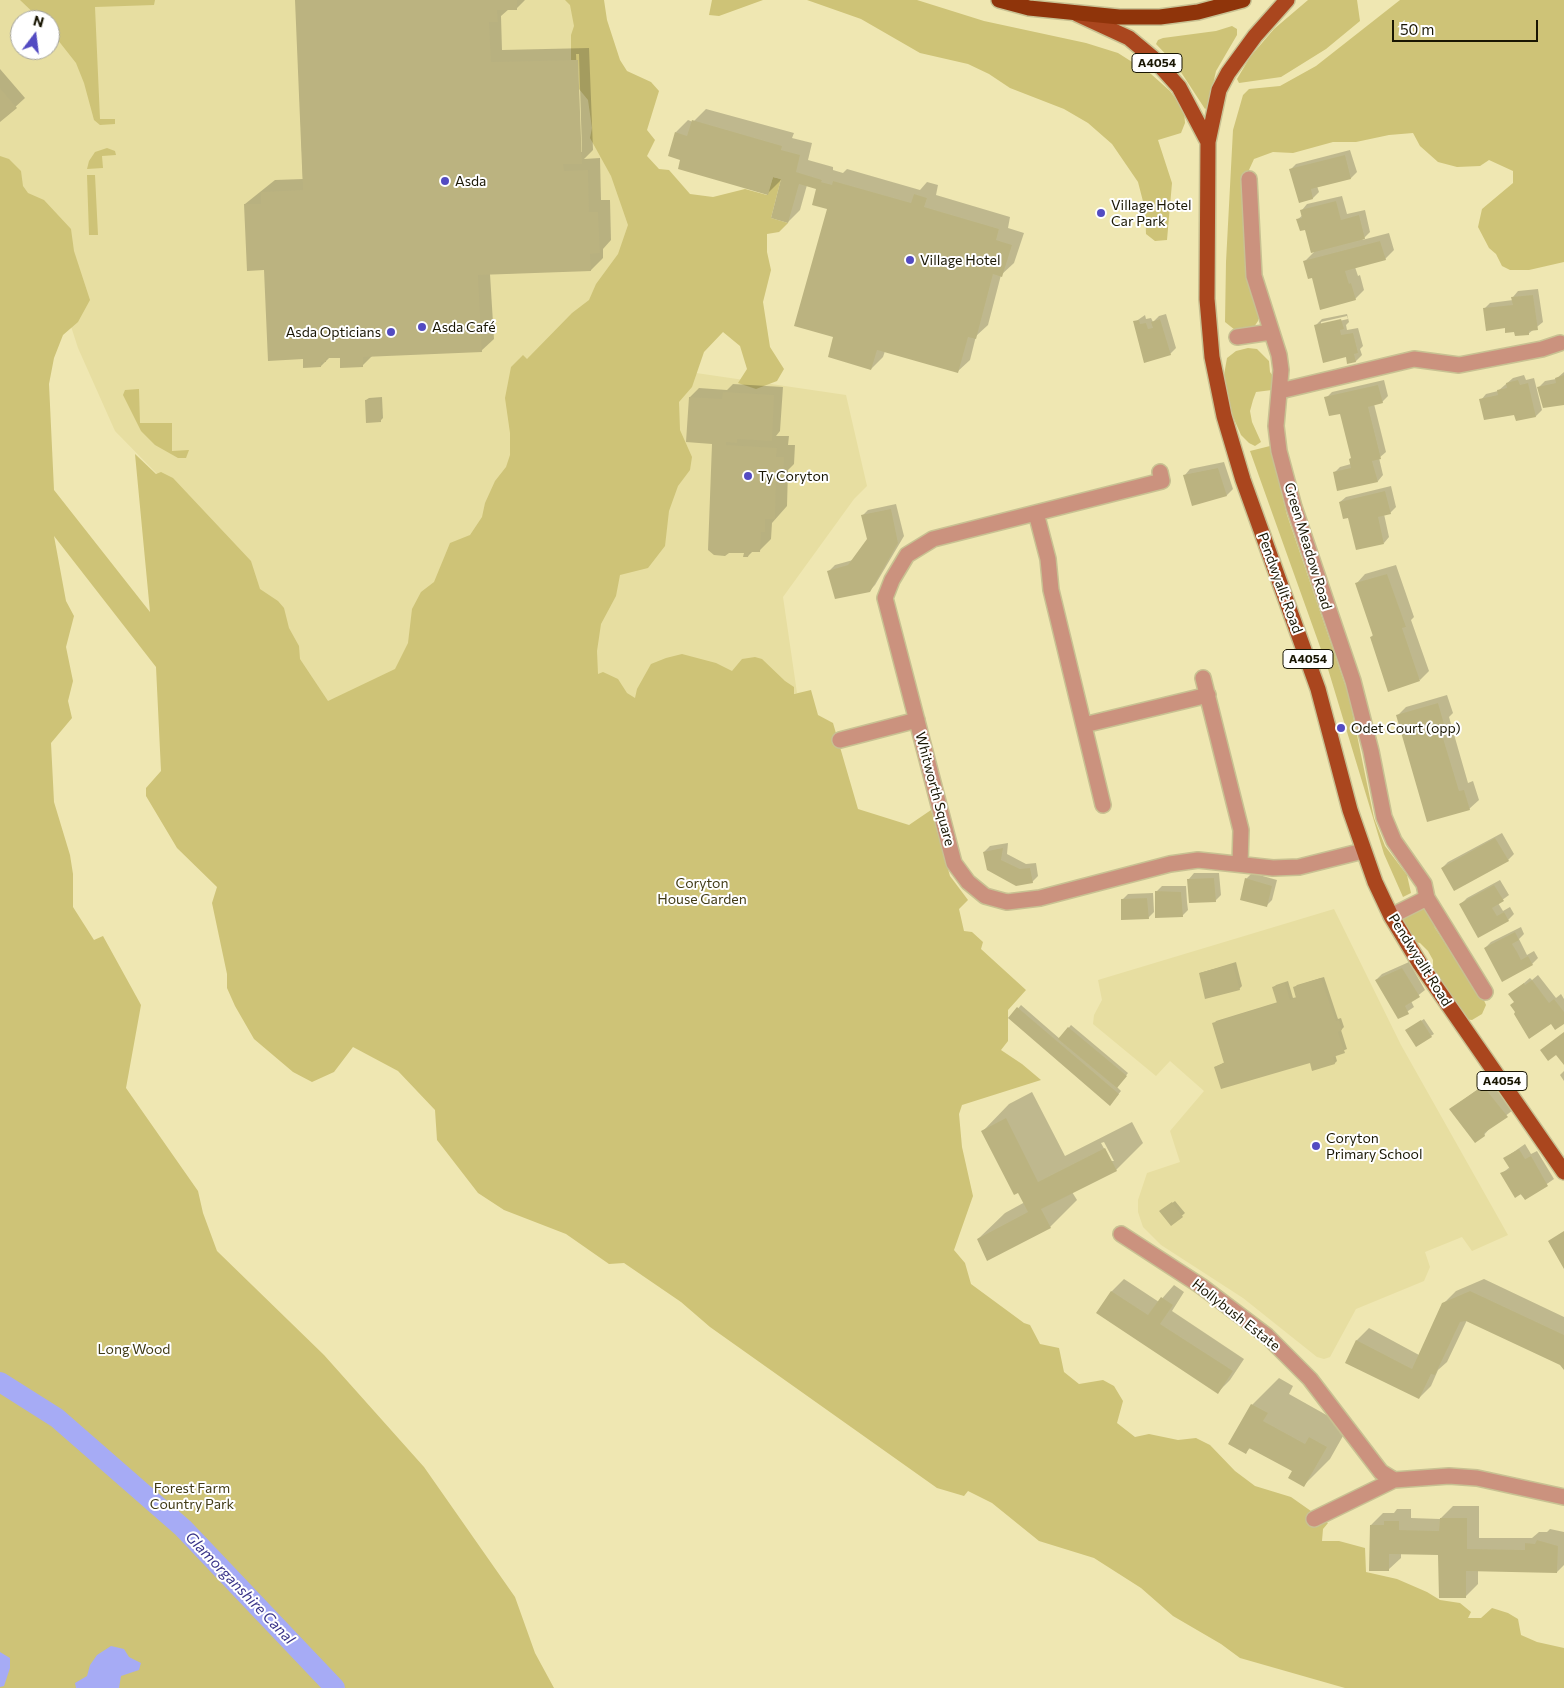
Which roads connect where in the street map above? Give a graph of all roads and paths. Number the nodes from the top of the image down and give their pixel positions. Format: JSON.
{"nodes":[{"id":1,"x":999,"y":0,"type":"edge"},
{"id":2,"x":1242,"y":0,"type":"edge"},
{"id":3,"x":1287,"y":0,"type":"edge"},
{"id":4,"x":1077,"y":14,"type":"junction"},
{"id":5,"x":1208,"y":142,"type":"junction"},
{"id":6,"x":1250,"y":180,"type":"dead end"},
{"id":7,"x":1271,"y":332,"type":"junction"},
{"id":8,"x":1236,"y":337,"type":"dead end"},
{"id":9,"x":1560,"y":342,"type":"dead end"},
{"id":10,"x":1280,"y":391,"type":"junction"},
{"id":11,"x":1160,"y":472,"type":"dead end"},
{"id":12,"x":1036,"y":513,"type":"junction"},
{"id":13,"x":1203,"y":678,"type":"dead end"},
{"id":14,"x":1208,"y":695,"type":"junction"},
{"id":15,"x":917,"y":720,"type":"junction"},
{"id":16,"x":1084,"y":724,"type":"junction"},
{"id":17,"x":840,"y":740,"type":"dead end"},
{"id":18,"x":1103,"y":805,"type":"dead end"},
{"id":19,"x":1363,"y":851,"type":"junction"},
{"id":20,"x":1240,"y":864,"type":"junction"},
{"id":21,"x":1427,"y":898,"type":"junction"},
{"id":22,"x":1392,"y":916,"type":"junction"},
{"id":23,"x":1485,"y":992,"type":"dead end"},
{"id":24,"x":1564,"y":1172,"type":"edge"},
{"id":25,"x":1121,"y":1234,"type":"dead end"},
{"id":26,"x":1394,"y":1480,"type":"junction"},
{"id":27,"x":1564,"y":1497,"type":"edge"},
{"id":28,"x":1314,"y":1519,"type":"dead end"}],
"edges":[{"from":1,"to":4,"type":"highway"},
{"from":2,"to":4,"type":"highway"},
{"from":3,"to":5,"type":"main road","name":"Pendwyallt Road","number":"A4054"},
{"from":4,"to":5,"type":"main road","name":"Pendwyallt Road","number":"A4054"},
{"from":5,"to":19,"type":"main road","name":"Pendwyallt Road","number":"A4054"},
{"from":6,"to":7,"type":"street","name":"Green Meadow Road"},
{"from":7,"to":8,"type":"street"},
{"from":7,"to":10,"type":"street","name":"Green Meadow Road"},
{"from":9,"to":10,"type":"street"},
{"from":10,"to":21,"type":"street","name":"Green Meadow Road"},
{"from":11,"to":12,"type":"street","name":"Whitworth Square"},
{"from":12,"to":15,"type":"street","name":"Whitworth Square"},
{"from":12,"to":16,"type":"street"},
{"from":13,"to":14,"type":"street"},
{"from":14,"to":16,"type":"street"},
{"from":14,"to":20,"type":"street"},
{"from":15,"to":17,"type":"street"},
{"from":15,"to":20,"type":"street","name":"Whitworth Square"},
{"from":16,"to":18,"type":"street"},
{"from":19,"to":20,"type":"street","name":"Whitworth Square"},
{"from":19,"to":22,"type":"main road","name":"Pendwyallt Road","number":"A4054"},
{"from":21,"to":22,"type":"street"},
{"from":21,"to":23,"type":"street","name":"Green Meadow Road"},
{"from":22,"to":24,"type":"main road","name":"Pendwyallt Road","number":"A4054"},
{"from":25,"to":26,"type":"street","name":"Hollybush Estate"},
{"from":26,"to":27,"type":"street"},
{"from":26,"to":28,"type":"street"}]}
